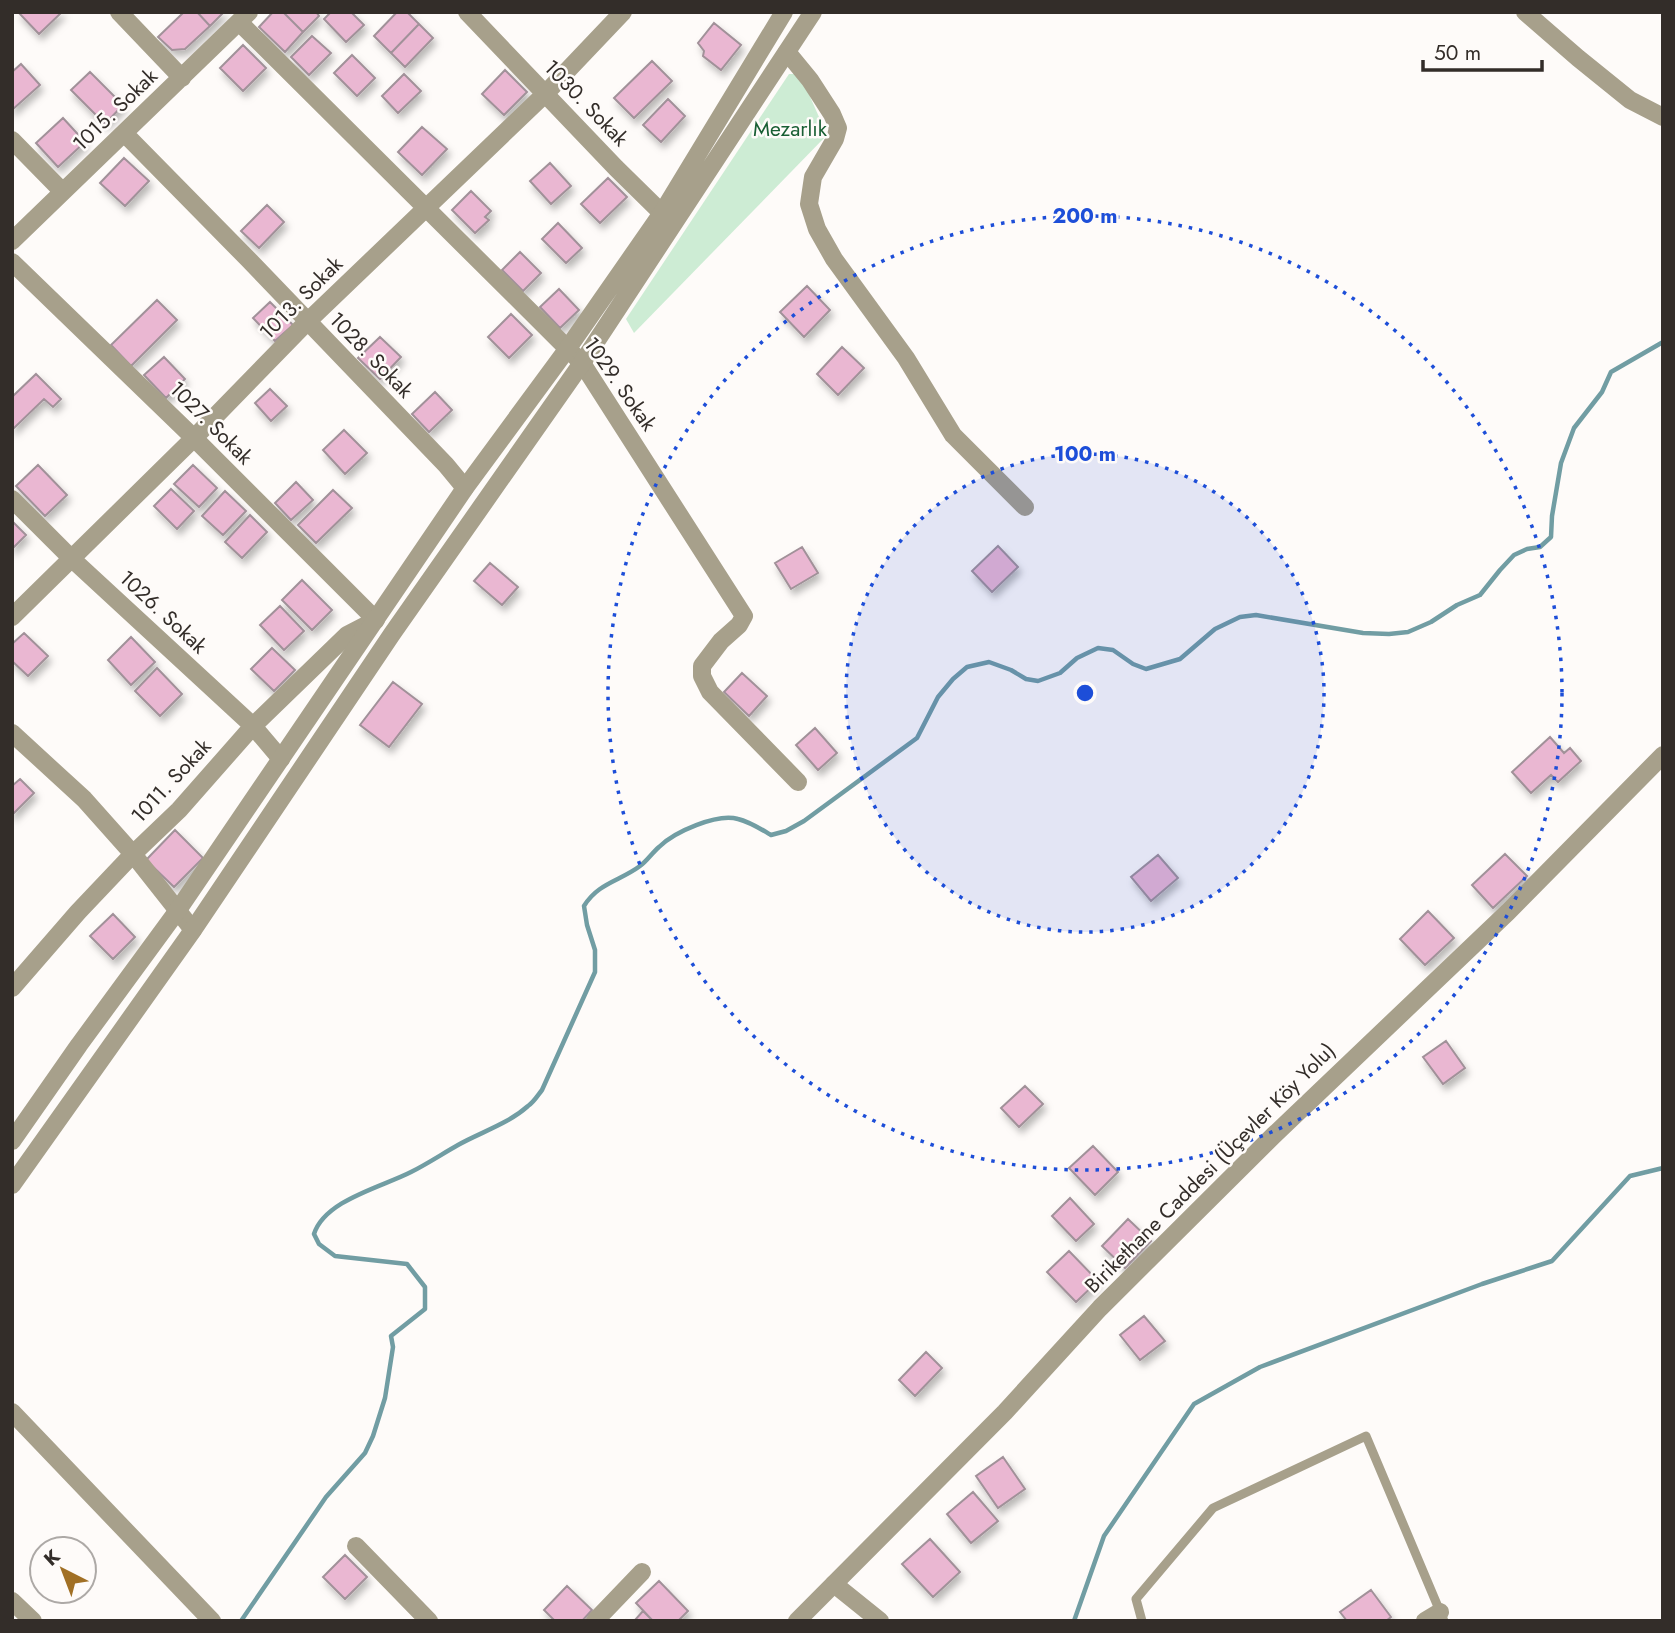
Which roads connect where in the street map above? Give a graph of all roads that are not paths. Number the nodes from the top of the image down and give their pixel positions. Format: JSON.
{"nodes":[{"id":1,"x":120,"y":12,"type":"edge"},
{"id":2,"x":467,"y":12,"type":"edge"},
{"id":3,"x":623,"y":12,"type":"edge"},
{"id":4,"x":784,"y":12,"type":"edge"},
{"id":5,"x":813,"y":12,"type":"edge"},
{"id":6,"x":1525,"y":12,"type":"edge"},
{"id":7,"x":244,"y":17,"type":"edge"},
{"id":8,"x":787,"y":52,"type":"junction"},
{"id":9,"x":182,"y":78,"type":"junction"},
{"id":10,"x":546,"y":93,"type":"junction"},
{"id":11,"x":1663,"y":117,"type":"edge"},
{"id":12,"x":125,"y":134,"type":"junction"},
{"id":13,"x":12,"y":139,"type":"edge"},
{"id":14,"x":62,"y":191,"type":"junction"},
{"id":15,"x":426,"y":207,"type":"junction"},
{"id":16,"x":668,"y":219,"type":"junction"},
{"id":17,"x":12,"y":241,"type":"edge"},
{"id":18,"x":12,"y":262,"type":"edge"},
{"id":19,"x":307,"y":322,"type":"junction"},
{"id":20,"x":568,"y":348,"type":"junction"},
{"id":21,"x":582,"y":363,"type":"junction"},
{"id":22,"x":194,"y":438,"type":"junction"},
{"id":23,"x":466,"y":488,"type":"junction"},
{"id":24,"x":12,"y":499,"type":"edge"},
{"id":25,"x":1025,"y":507,"type":"dead end"},
{"id":26,"x":71,"y":558,"type":"junction"},
{"id":27,"x":12,"y":617,"type":"edge"},
{"id":28,"x":376,"y":620,"type":"junction"},
{"id":29,"x":253,"y":726,"type":"junction"},
{"id":30,"x":12,"y":733,"type":"edge"},
{"id":31,"x":1663,"y":755,"type":"edge"},
{"id":32,"x":281,"y":759,"type":"junction"},
{"id":33,"x":798,"y":782,"type":"dead end"},
{"id":34,"x":133,"y":853,"type":"junction"},
{"id":35,"x":178,"y":910,"type":"junction"},
{"id":36,"x":193,"y":930,"type":"junction"},
{"id":37,"x":14,"y":982,"type":"edge"},
{"id":38,"x":12,"y":1141,"type":"edge"},
{"id":39,"x":12,"y":1185,"type":"edge"},
{"id":40,"x":12,"y":1412,"type":"edge"},
{"id":41,"x":356,"y":1546,"type":"dead end"},
{"id":42,"x":642,"y":1572,"type":"dead end"},
{"id":43,"x":834,"y":1584,"type":"junction"},
{"id":44,"x":12,"y":1601,"type":"edge"},
{"id":45,"x":1437,"y":1618,"type":"edge"},
{"id":46,"x":33,"y":1621,"type":"edge"},
{"id":47,"x":212,"y":1621,"type":"edge"},
{"id":48,"x":429,"y":1621,"type":"edge"},
{"id":49,"x":595,"y":1621,"type":"edge"},
{"id":50,"x":797,"y":1621,"type":"edge"},
{"id":51,"x":880,"y":1621,"type":"edge"},
{"id":52,"x":1142,"y":1621,"type":"edge"}],
"edges":[{"from":1,"to":9,"type":"street"},
{"from":2,"to":10,"type":"street","name":"1030. Sokak"},
{"from":3,"to":10,"type":"street","name":"1013. Sokak"},
{"from":4,"to":16,"type":"street"},
{"from":5,"to":8,"type":"street"},
{"from":6,"to":11,"type":"street"},
{"from":7,"to":9,"type":"street","name":"1015. Sokak"},
{"from":7,"to":15,"type":"street","name":"1029. Sokak"},
{"from":8,"to":16,"type":"street"},
{"from":8,"to":25,"type":"street"},
{"from":9,"to":12,"type":"street","name":"1015. Sokak"},
{"from":10,"to":15,"type":"street","name":"1013. Sokak"},
{"from":10,"to":16,"type":"street","name":"1030. Sokak"},
{"from":12,"to":14,"type":"street","name":"1015. Sokak"},
{"from":12,"to":19,"type":"street","name":"1028. Sokak"},
{"from":13,"to":14,"type":"street"},
{"from":14,"to":17,"type":"street","name":"1015. Sokak"},
{"from":15,"to":19,"type":"street","name":"1013. Sokak"},
{"from":15,"to":20,"type":"street","name":"1029. Sokak"},
{"from":16,"to":20,"type":"street"},
{"from":16,"to":21,"type":"street"},
{"from":18,"to":22,"type":"street","name":"1027. Sokak"},
{"from":19,"to":22,"type":"street","name":"1013. Sokak"},
{"from":19,"to":23,"type":"street","name":"1028. Sokak"},
{"from":20,"to":21,"type":"street","name":"1029. Sokak"},
{"from":20,"to":23,"type":"street"},
{"from":21,"to":33,"type":"street","name":"1029. Sokak"},
{"from":21,"to":36,"type":"street"},
{"from":22,"to":26,"type":"street","name":"1013. Sokak"},
{"from":22,"to":28,"type":"street","name":"1027. Sokak"},
{"from":23,"to":28,"type":"street"},
{"from":24,"to":26,"type":"street","name":"1026. Sokak"},
{"from":26,"to":27,"type":"street","name":"1013. Sokak"},
{"from":26,"to":29,"type":"street","name":"1026. Sokak"},
{"from":28,"to":29,"type":"street","name":"1011. Sokak"},
{"from":28,"to":32,"type":"street"},
{"from":29,"to":32,"type":"street","name":"1026. Sokak"},
{"from":29,"to":34,"type":"street","name":"1011. Sokak"},
{"from":30,"to":34,"type":"street"},
{"from":31,"to":43,"type":"street","name":"Birikethane Caddesi (Üçevler Köy Yolu)"},
{"from":32,"to":35,"type":"street"},
{"from":34,"to":35,"type":"street"},
{"from":34,"to":37,"type":"street","name":"1011. Sokak"},
{"from":35,"to":36,"type":"street"},
{"from":35,"to":38,"type":"street"},
{"from":36,"to":39,"type":"street"},
{"from":40,"to":47,"type":"street"},
{"from":41,"to":48,"type":"street"},
{"from":42,"to":49,"type":"street"},
{"from":43,"to":50,"type":"street","name":"Birikethane Caddesi (Üçevler Köy Yolu)"},
{"from":43,"to":51,"type":"street"},
{"from":44,"to":46,"type":"street"},
{"from":45,"to":52,"type":"lane"}]}
